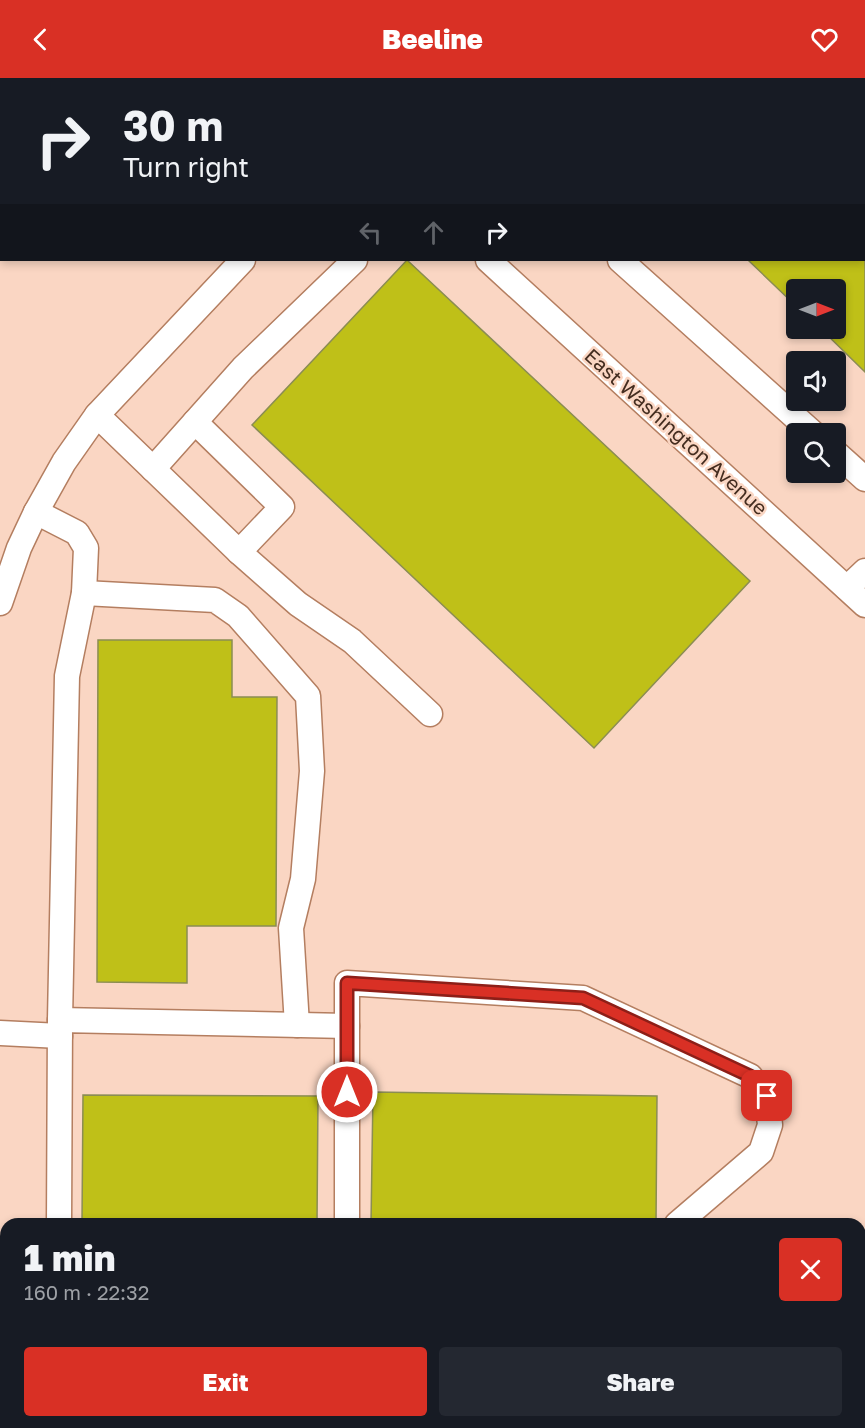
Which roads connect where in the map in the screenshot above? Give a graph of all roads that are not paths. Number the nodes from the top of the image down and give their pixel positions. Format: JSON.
{"nodes":[{"id":1,"x":242,"y":261,"type":"edge"},
{"id":2,"x":621,"y":261,"type":"edge"},
{"id":3,"x":340,"y":264,"type":"edge"},
{"id":4,"x":503,"y":264,"type":"edge"},
{"id":5,"x":97,"y":415,"type":"junction"},
{"id":6,"x":195,"y":422,"type":"junction"},
{"id":7,"x":802,"y":423,"type":"edge"},
{"id":8,"x":846,"y":462,"type":"edge"},
{"id":9,"x":153,"y":469,"type":"junction"},
{"id":10,"x":865,"y":479,"type":"edge"},
{"id":11,"x":36,"y":512,"type":"junction"},
{"id":12,"x":10,"y":544,"type":"edge"},
{"id":13,"x":239,"y":552,"type":"junction"},
{"id":14,"x":865,"y":571,"type":"edge"},
{"id":15,"x":847,"y":588,"type":"junction"},
{"id":16,"x":84,"y":593,"type":"junction"},
{"id":17,"x":0,"y":603,"type":"edge"},
{"id":18,"x":865,"y":605,"type":"edge"},
{"id":19,"x":430,"y":714,"type":"dead end"},
{"id":20,"x":297,"y":1025,"type":"junction"},
{"id":21,"x":347,"y":1026,"type":"junction"},
{"id":22,"x":60,"y":1028,"type":"junction"},
{"id":23,"x":0,"y":1034,"type":"edge"},
{"id":24,"x":59,"y":1218,"type":"edge"},
{"id":25,"x":347,"y":1218,"type":"edge"},
{"id":26,"x":684,"y":1218,"type":"edge"}],
"edges":[{"from":1,"to":5,"type":"street"},
{"from":2,"to":7,"type":"street"},
{"from":3,"to":6,"type":"street"},
{"from":4,"to":15,"type":"street","name":"East Washington Avenue"},
{"from":5,"to":9,"type":"street"},
{"from":5,"to":11,"type":"street"},
{"from":6,"to":9,"type":"street"},
{"from":6,"to":13,"type":"street"},
{"from":8,"to":10,"type":"street"},
{"from":9,"to":13,"type":"street"},
{"from":11,"to":12,"type":"street"},
{"from":11,"to":16,"type":"street"},
{"from":12,"to":17,"type":"street"},
{"from":13,"to":19,"type":"street"},
{"from":14,"to":15,"type":"street"},
{"from":15,"to":18,"type":"street","name":"East Washington Avenue"},
{"from":16,"to":20,"type":"street"},
{"from":16,"to":22,"type":"street"},
{"from":20,"to":21,"type":"street"},
{"from":20,"to":22,"type":"street"},
{"from":21,"to":25,"type":"street"},
{"from":21,"to":26,"type":"street"},
{"from":22,"to":23,"type":"street"},
{"from":22,"to":24,"type":"street"}]}
